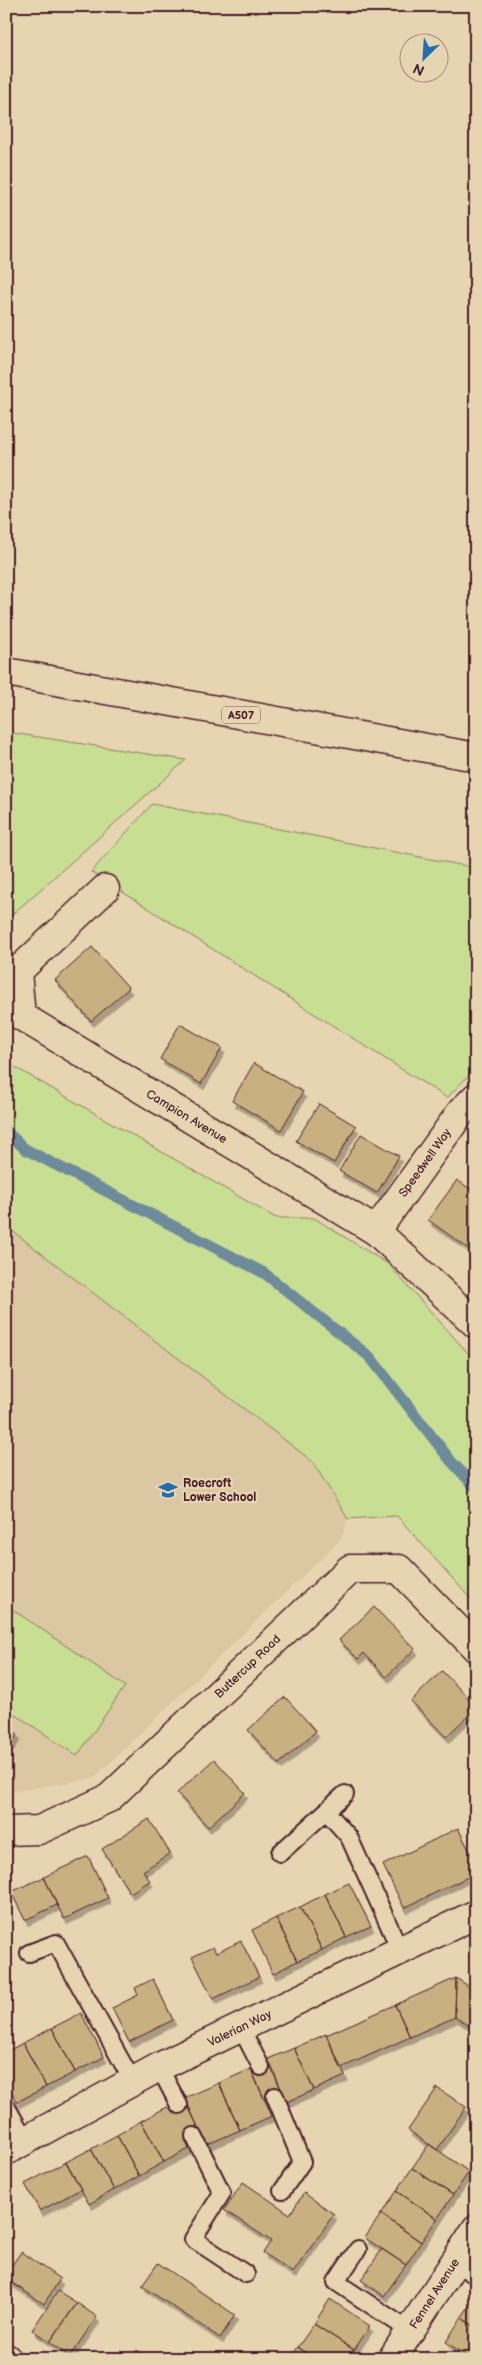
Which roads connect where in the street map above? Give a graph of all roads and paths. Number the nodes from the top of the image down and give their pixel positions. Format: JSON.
{"nodes":[{"id":1,"x":6,"y":672,"type":"edge"},
{"id":2,"x":476,"y":757,"type":"edge"},
{"id":3,"x":105,"y":889,"type":"dead end"},
{"id":4,"x":476,"y":1097,"type":"edge"},
{"id":5,"x":376,"y":1231,"type":"junction"},
{"id":6,"x":476,"y":1324,"type":"edge"},
{"id":7,"x":476,"y":1648,"type":"edge"},
{"id":8,"x":345,"y":1794,"type":"dead end"},
{"id":9,"x":327,"y":1812,"type":"junction"},
{"id":10,"x":6,"y":1831,"type":"edge"},
{"id":11,"x":280,"y":1852,"type":"dead end"},
{"id":12,"x":476,"y":1914,"type":"edge"},
{"id":13,"x":400,"y":1950,"type":"junction"},
{"id":14,"x":29,"y":1954,"type":"dead end"},
{"id":15,"x":242,"y":2028,"type":"junction"},
{"id":16,"x":159,"y":2067,"type":"junction"},
{"id":17,"x":261,"y":2067,"type":"dead end"},
{"id":18,"x":133,"y":2082,"type":"junction"},
{"id":19,"x":275,"y":2096,"type":"dead end"},
{"id":20,"x":179,"y":2105,"type":"dead end"},
{"id":21,"x":6,"y":2106,"type":"edge"},
{"id":22,"x":194,"y":2136,"type":"dead end"},
{"id":23,"x":16,"y":2146,"type":"edge"},
{"id":24,"x":282,"y":2191,"type":"dead end"},
{"id":25,"x":476,"y":2229,"type":"edge"},
{"id":26,"x":358,"y":2249,"type":"dead end"},
{"id":27,"x":465,"y":2269,"type":"edge"},
{"id":28,"x":246,"y":2274,"type":"dead end"},
{"id":29,"x":410,"y":2331,"type":"junction"},
{"id":30,"x":392,"y":2359,"type":"edge"}],
"edges":[{"from":1,"to":2,"type":"street","number":"A507"},
{"from":3,"to":5,"type":"street","name":"Campion Avenue"},
{"from":4,"to":5,"type":"street","name":"Speedwell Way"},
{"from":5,"to":6,"type":"street","name":"Campion Avenue"},
{"from":7,"to":10,"type":"street","name":"Buttercup Road"},
{"from":8,"to":9,"type":"lane"},
{"from":9,"to":11,"type":"lane"},
{"from":9,"to":13,"type":"lane"},
{"from":12,"to":13,"type":"street","name":"Valerian Way"},
{"from":13,"to":15,"type":"street","name":"Valerian Way"},
{"from":14,"to":18,"type":"lane"},
{"from":15,"to":16,"type":"street","name":"Valerian Way"},
{"from":15,"to":17,"type":"lane"},
{"from":16,"to":18,"type":"street","name":"Valerian Way"},
{"from":16,"to":20,"type":"lane"},
{"from":18,"to":23,"type":"street","name":"Valerian Way"},
{"from":19,"to":24,"type":"lane"},
{"from":21,"to":23,"type":"lane"},
{"from":22,"to":28,"type":"lane"},
{"from":25,"to":27,"type":"street","name":"Fennel Avenue"},
{"from":26,"to":29,"type":"lane"},
{"from":27,"to":29,"type":"street","name":"Fennel Avenue"},
{"from":29,"to":30,"type":"street","name":"Fennel Avenue"}]}
